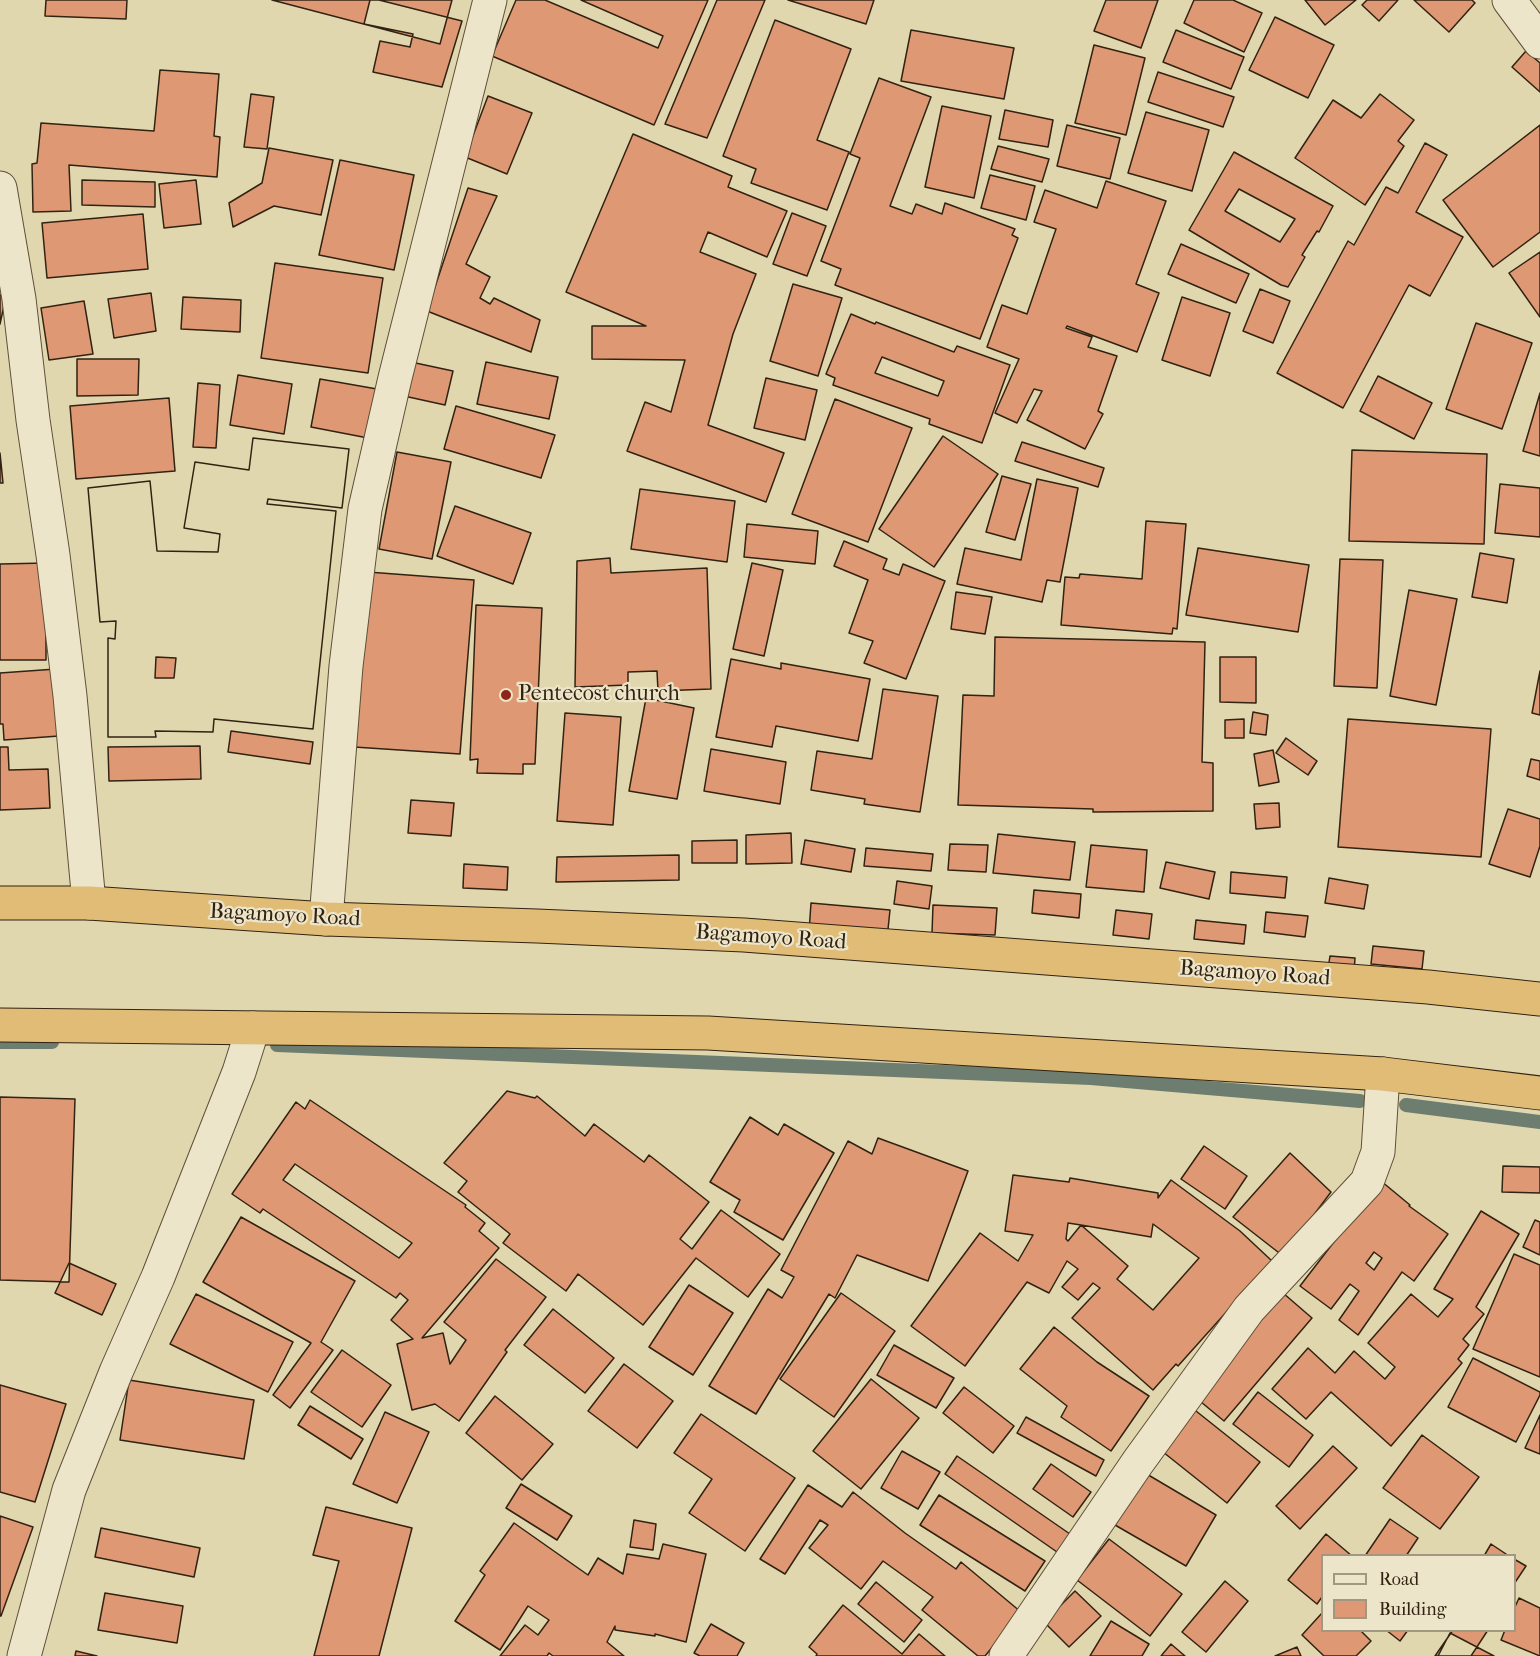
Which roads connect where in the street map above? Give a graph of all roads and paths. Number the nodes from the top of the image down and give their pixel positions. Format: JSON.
{"nodes":[{"id":1,"x":490,"y":0,"type":"edge"},
{"id":2,"x":1509,"y":0,"type":"edge"},
{"id":3,"x":1540,"y":42,"type":"edge"},
{"id":4,"x":0,"y":188,"type":"edge"},
{"id":5,"x":0,"y":903,"type":"edge"},
{"id":6,"x":89,"y":903,"type":"junction"},
{"id":7,"x":326,"y":919,"type":"junction"},
{"id":8,"x":1540,"y":999,"type":"edge"},
{"id":9,"x":0,"y":1025,"type":"edge"},
{"id":10,"x":253,"y":1028,"type":"junction"},
{"id":11,"x":1383,"y":1074,"type":"junction"},
{"id":12,"x":1540,"y":1093,"type":"edge"},
{"id":13,"x":24,"y":1656,"type":"edge"},
{"id":14,"x":1006,"y":1656,"type":"edge"}],
"edges":[{"from":1,"to":7,"type":"street"},
{"from":2,"to":3,"type":"street"},
{"from":4,"to":6,"type":"street"},
{"from":5,"to":6,"type":"highway","name":"Bagamoyo Road"},
{"from":6,"to":7,"type":"highway","name":"Bagamoyo Road"},
{"from":7,"to":8,"type":"highway","name":"Bagamoyo Road"},
{"from":9,"to":10,"type":"highway"},
{"from":10,"to":11,"type":"highway"},
{"from":10,"to":13,"type":"street"},
{"from":11,"to":12,"type":"highway"},
{"from":11,"to":14,"type":"street"}]}
